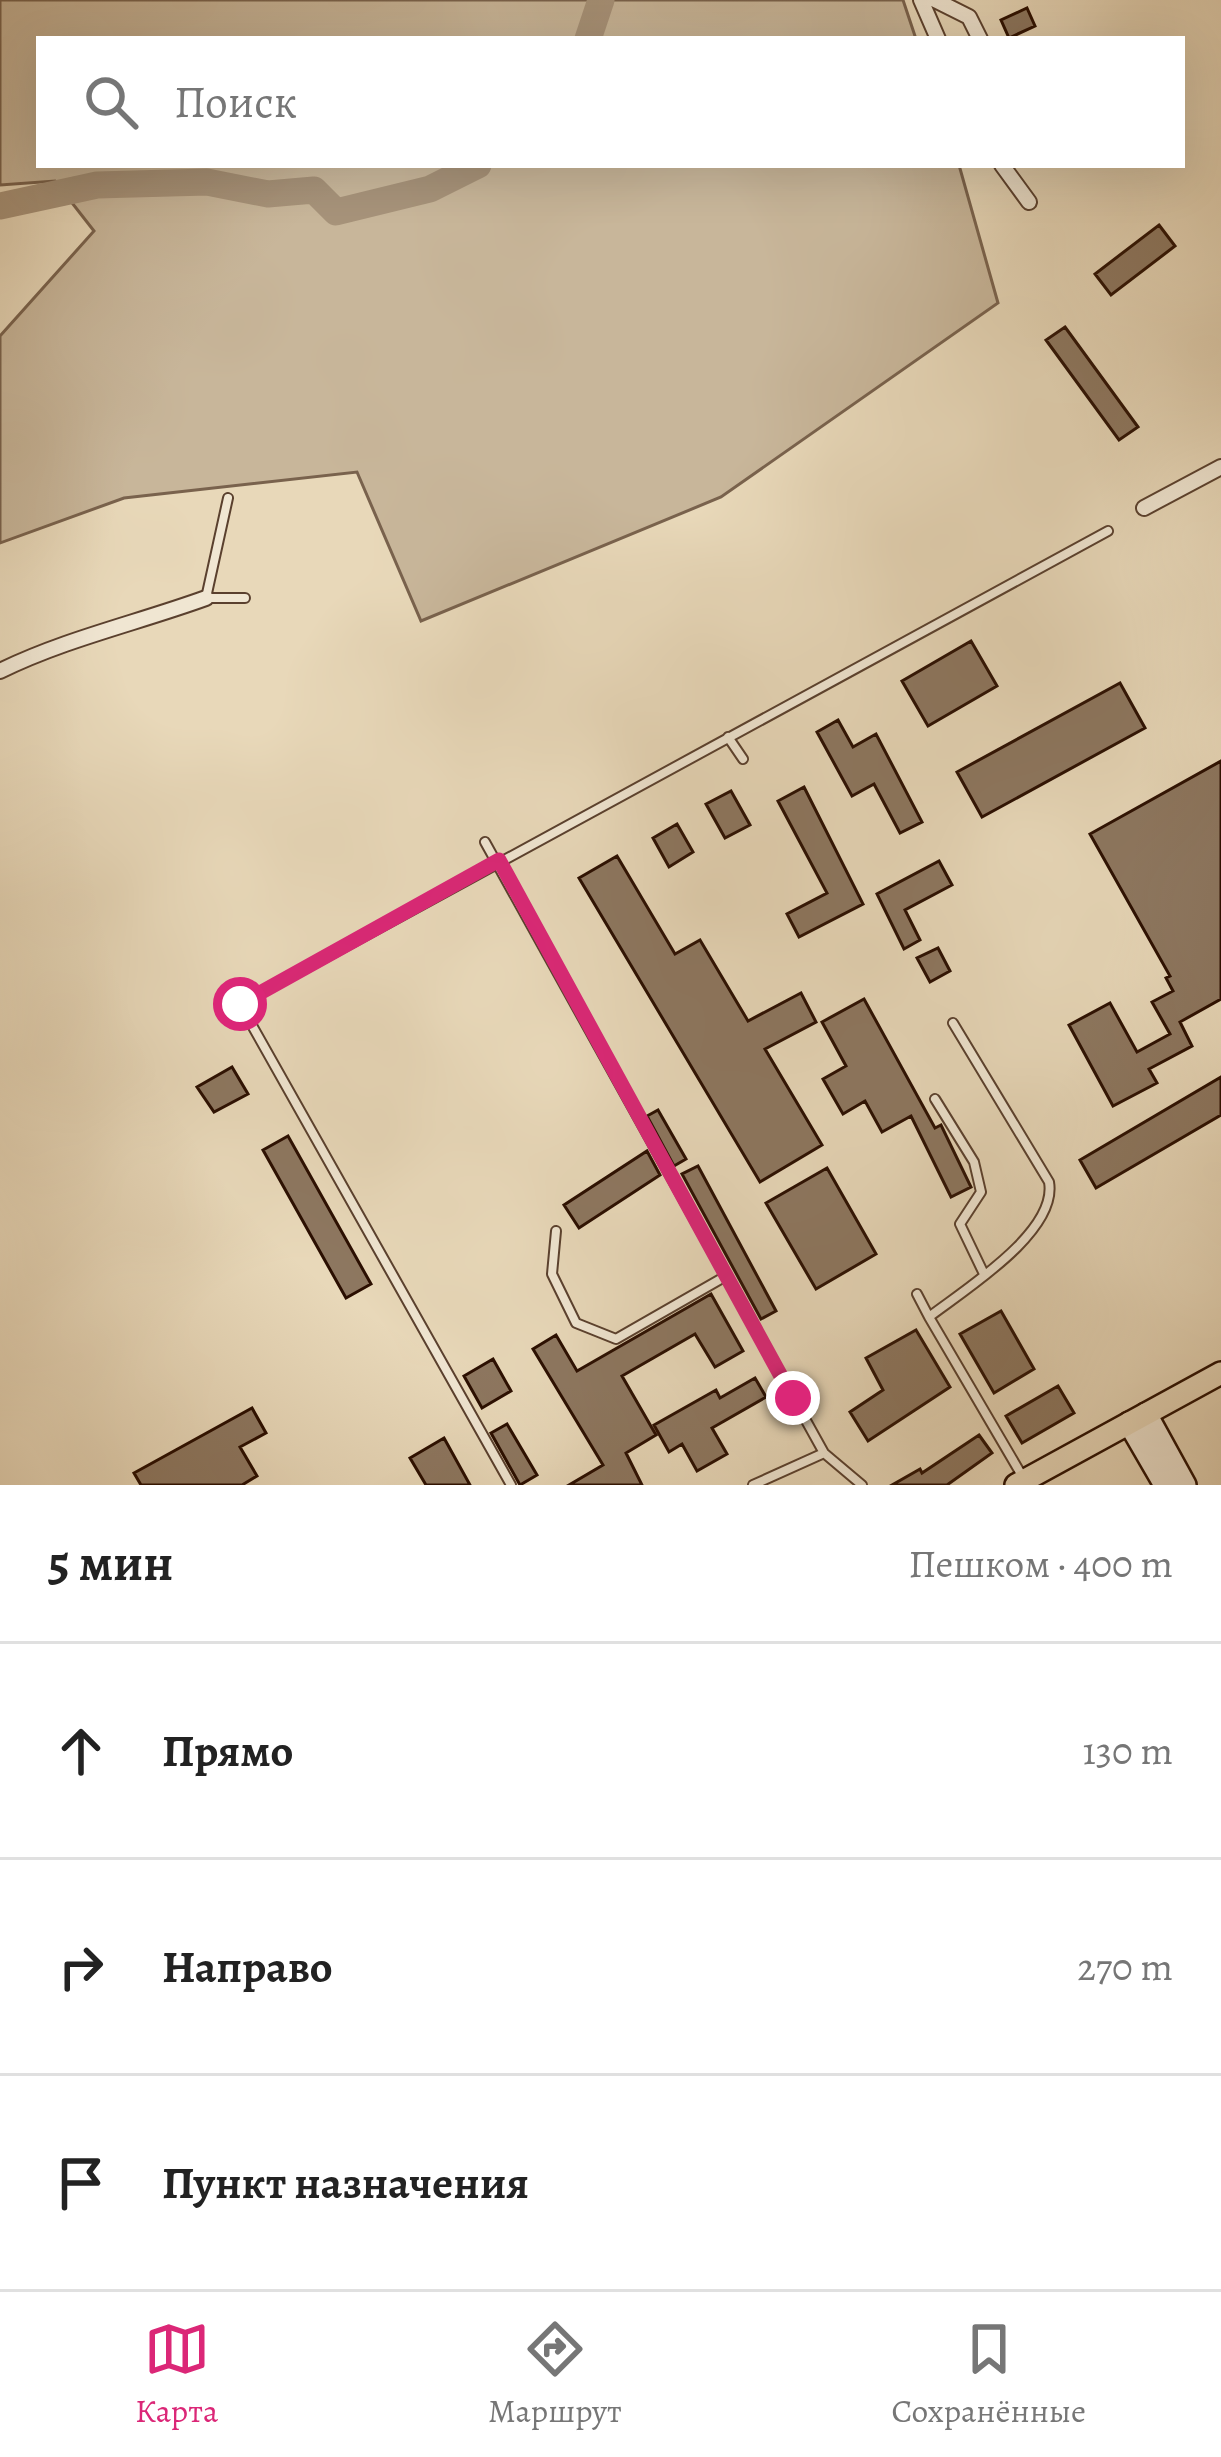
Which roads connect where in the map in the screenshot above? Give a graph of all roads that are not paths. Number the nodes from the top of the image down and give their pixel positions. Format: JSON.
{"nodes":[{"id":1,"x":921,"y":0,"type":"edge"},
{"id":2,"x":935,"y":0,"type":"edge"},
{"id":3,"x":937,"y":36,"type":"edge"},
{"id":4,"x":978,"y":36,"type":"edge"},
{"id":5,"x":1004,"y":168,"type":"edge"},
{"id":6,"x":1029,"y":202,"type":"dead end"},
{"id":7,"x":1221,"y":467,"type":"edge"},
{"id":8,"x":228,"y":498,"type":"dead end"},
{"id":9,"x":1144,"y":508,"type":"dead end"},
{"id":10,"x":1108,"y":531,"type":"dead end"},
{"id":11,"x":206,"y":598,"type":"junction"},
{"id":12,"x":245,"y":598,"type":"dead end"},
{"id":13,"x":0,"y":670,"type":"edge"},
{"id":14,"x":728,"y":736,"type":"junction"},
{"id":15,"x":743,"y":759,"type":"dead end"},
{"id":16,"x":485,"y":842,"type":"dead end"},
{"id":17,"x":499,"y":860,"type":"junction"},
{"id":18,"x":953,"y":1023,"type":"dead end"},
{"id":19,"x":935,"y":1099,"type":"dead end"},
{"id":20,"x":556,"y":1231,"type":"dead end"},
{"id":21,"x":984,"y":1274,"type":"junction"},
{"id":22,"x":726,"y":1276,"type":"junction"},
{"id":23,"x":916,"y":1294,"type":"dead end"},
{"id":24,"x":929,"y":1317,"type":"junction"},
{"id":25,"x":1221,"y":1373,"type":"edge"},
{"id":26,"x":1137,"y":1418,"type":"junction"},
{"id":27,"x":824,"y":1453,"type":"junction"},
{"id":28,"x":1020,"y":1483,"type":"edge"},
{"id":29,"x":511,"y":1485,"type":"edge"},
{"id":30,"x":753,"y":1485,"type":"edge"},
{"id":31,"x":862,"y":1485,"type":"edge"},
{"id":32,"x":1165,"y":1485,"type":"edge"},
{"id":33,"x":1185,"y":1485,"type":"edge"}],
"edges":[{"from":1,"to":3,"type":"street"},
{"from":2,"to":4,"type":"street"},
{"from":5,"to":6,"type":"street"},
{"from":7,"to":9,"type":"street"},
{"from":8,"to":11,"type":"lane"},
{"from":10,"to":14,"type":"lane"},
{"from":11,"to":12,"type":"lane"},
{"from":11,"to":13,"type":"street"},
{"from":14,"to":15,"type":"lane"},
{"from":14,"to":17,"type":"lane"},
{"from":16,"to":17,"type":"lane"},
{"from":17,"to":22,"type":"lane"},
{"from":17,"to":29,"type":"lane"},
{"from":18,"to":21,"type":"lane"},
{"from":19,"to":21,"type":"lane"},
{"from":20,"to":22,"type":"lane"},
{"from":21,"to":24,"type":"lane"},
{"from":22,"to":27,"type":"lane"},
{"from":23,"to":24,"type":"lane"},
{"from":24,"to":28,"type":"lane"},
{"from":25,"to":26,"type":"main road"},
{"from":26,"to":28,"type":"main road"},
{"from":26,"to":32,"type":"main road"},
{"from":26,"to":33,"type":"main road"},
{"from":27,"to":30,"type":"lane"},
{"from":27,"to":31,"type":"lane"}]}
